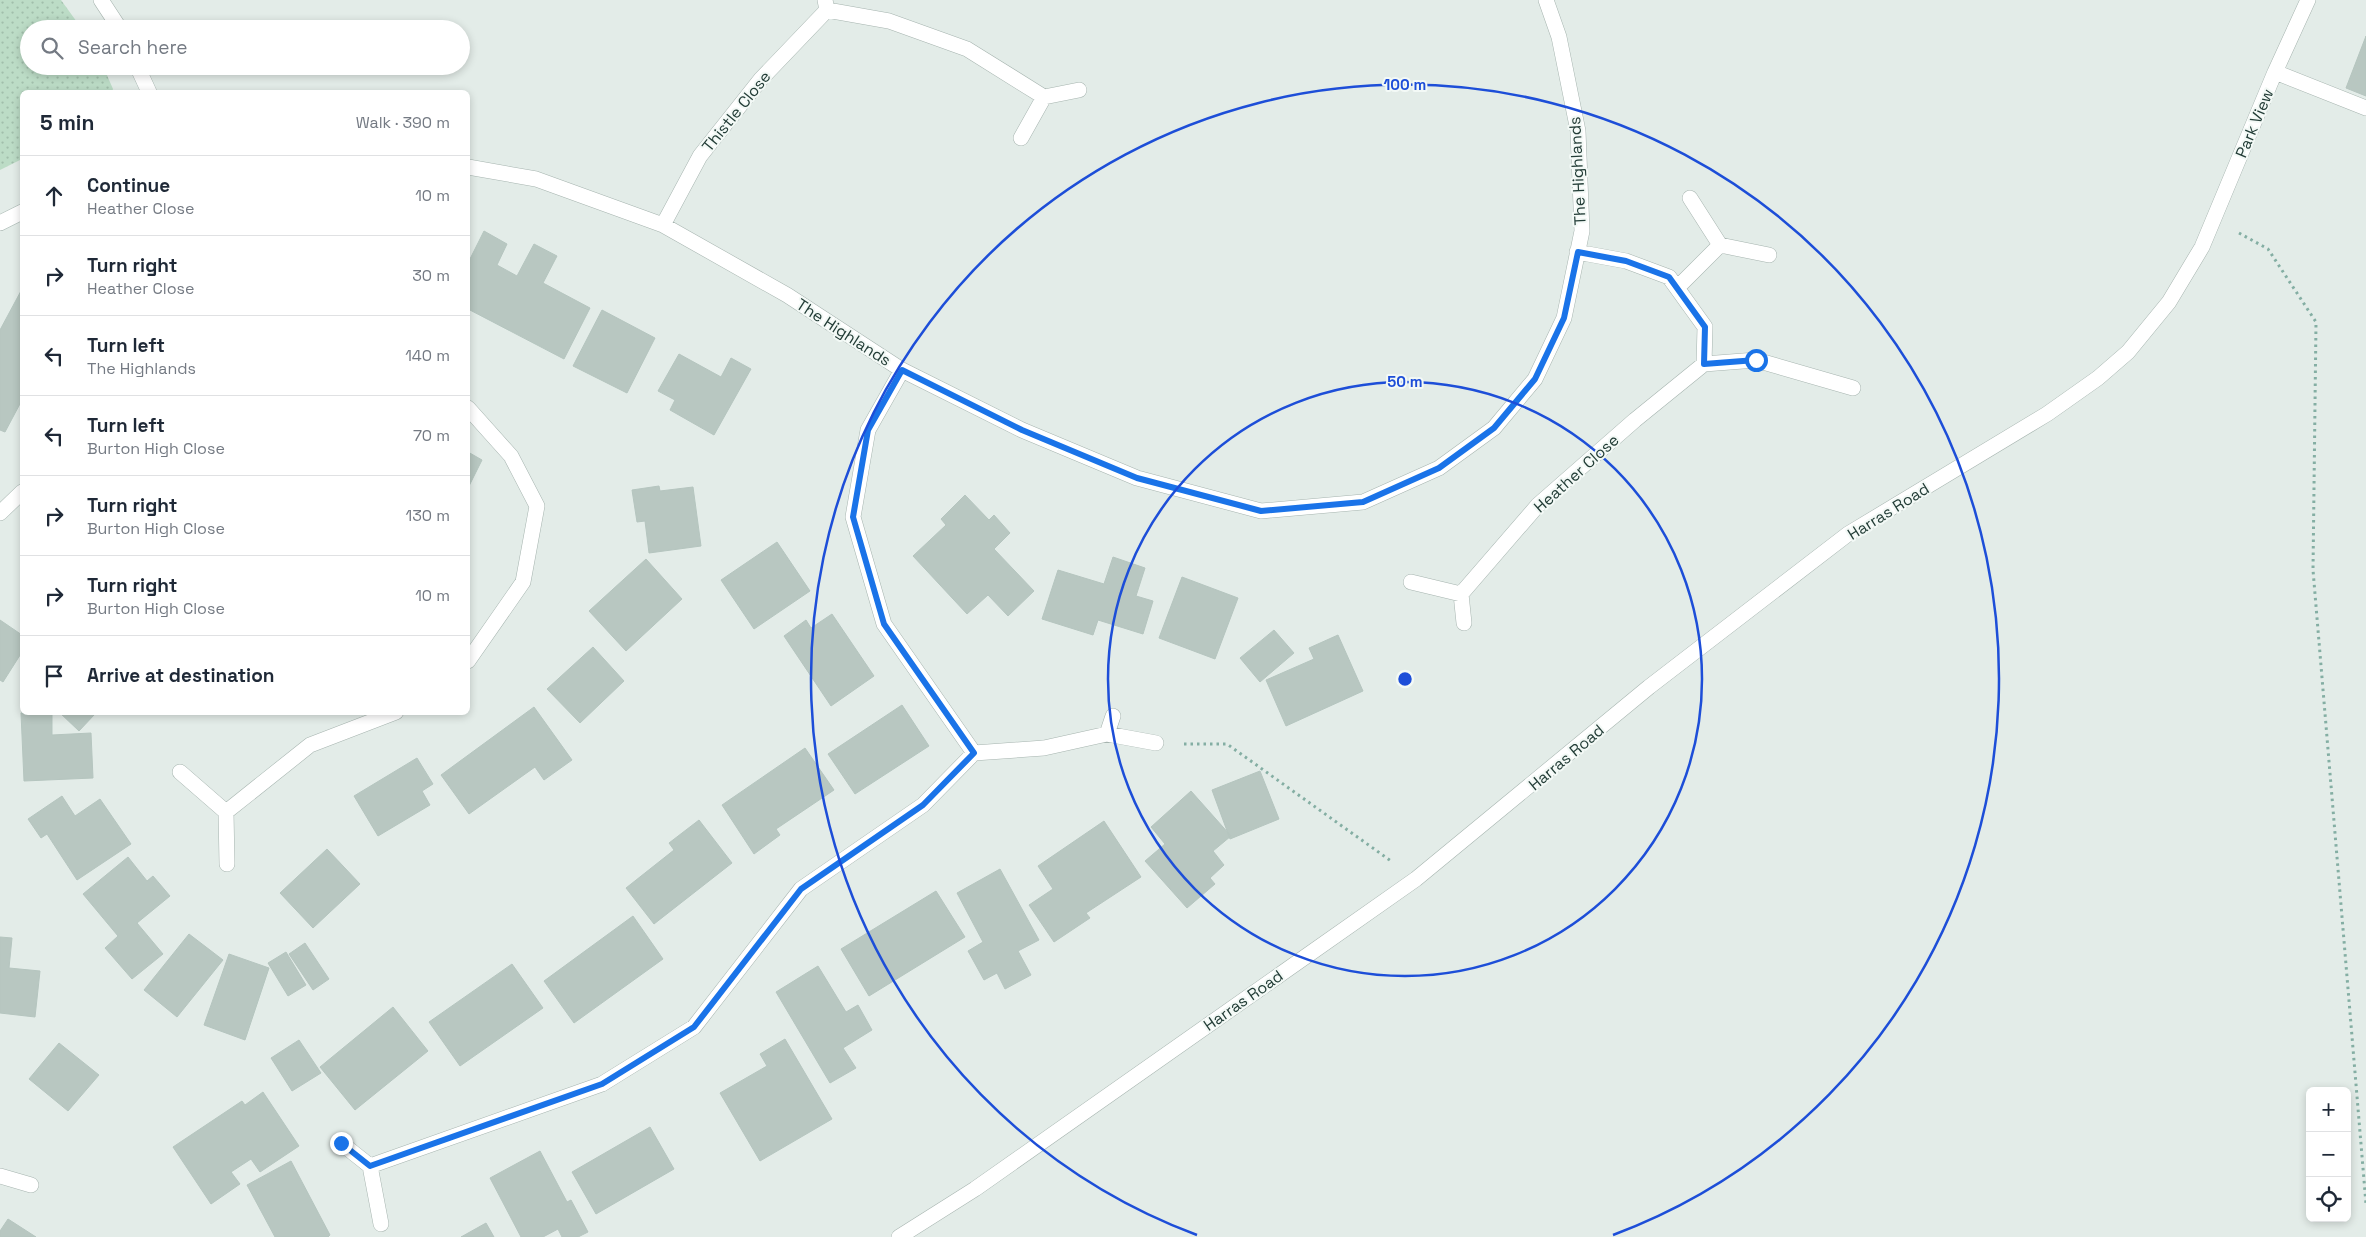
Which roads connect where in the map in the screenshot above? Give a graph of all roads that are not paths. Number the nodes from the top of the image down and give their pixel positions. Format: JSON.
{"nodes":[{"id":1,"x":101,"y":0,"type":"edge"},
{"id":2,"x":1546,"y":0,"type":"edge"},
{"id":3,"x":2308,"y":0,"type":"edge"},
{"id":4,"x":826,"y":5,"type":"edge"},
{"id":5,"x":114,"y":20,"type":"edge"},
{"id":6,"x":2275,"y":72,"type":"junction"},
{"id":7,"x":141,"y":75,"type":"edge"},
{"id":8,"x":148,"y":90,"type":"edge"},
{"id":9,"x":1079,"y":90,"type":"dead end"},
{"id":10,"x":1044,"y":97,"type":"junction"},
{"id":11,"x":2366,"y":108,"type":"edge"},
{"id":12,"x":1021,"y":138,"type":"dead end"},
{"id":13,"x":470,"y":167,"type":"edge"},
{"id":14,"x":1690,"y":198,"type":"dead end"},
{"id":15,"x":20,"y":213,"type":"edge"},
{"id":16,"x":0,"y":223,"type":"edge"},
{"id":17,"x":663,"y":225,"type":"junction"},
{"id":18,"x":1720,"y":244,"type":"junction"},
{"id":19,"x":2202,"y":246,"type":"joint"},
{"id":20,"x":1578,"y":252,"type":"junction"},
{"id":21,"x":1768,"y":255,"type":"dead end"},
{"id":22,"x":1677,"y":288,"type":"junction"},
{"id":23,"x":1704,"y":364,"type":"junction"},
{"id":24,"x":902,"y":370,"type":"junction"},
{"id":25,"x":1853,"y":388,"type":"dead end"},
{"id":26,"x":470,"y":410,"type":"edge"},
{"id":27,"x":20,"y":494,"type":"edge"},
{"id":28,"x":0,"y":513,"type":"edge"},
{"id":29,"x":1410,"y":582,"type":"dead end"},
{"id":30,"x":1461,"y":594,"type":"junction"},
{"id":31,"x":1464,"y":623,"type":"dead end"},
{"id":32,"x":470,"y":658,"type":"edge"},
{"id":33,"x":388,"y":715,"type":"edge"},
{"id":34,"x":1112,"y":716,"type":"dead end"},
{"id":35,"x":1107,"y":734,"type":"junction"},
{"id":36,"x":1156,"y":744,"type":"road end"},
{"id":37,"x":974,"y":753,"type":"junction"},
{"id":38,"x":180,"y":772,"type":"dead end"},
{"id":39,"x":226,"y":812,"type":"junction"},
{"id":40,"x":227,"y":864,"type":"dead end"},
{"id":41,"x":341,"y":1143,"type":"dead end"},
{"id":42,"x":370,"y":1166,"type":"junction"},
{"id":43,"x":0,"y":1176,"type":"edge"},
{"id":44,"x":32,"y":1185,"type":"dead end"},
{"id":45,"x":381,"y":1224,"type":"dead end"},
{"id":46,"x":899,"y":1237,"type":"edge"}],
"edges":[{"from":1,"to":5,"type":"street"},
{"from":2,"to":20,"type":"street","name":"The Highlands"},
{"from":3,"to":6,"type":"street","name":"Park View"},
{"from":4,"to":10,"type":"street","name":"Thistle Close"},
{"from":4,"to":17,"type":"street","name":"Thistle Close"},
{"from":6,"to":11,"type":"street"},
{"from":6,"to":19,"type":"street","name":"Park View"},
{"from":7,"to":8,"type":"street"},
{"from":9,"to":10,"type":"street"},
{"from":10,"to":12,"type":"street"},
{"from":13,"to":17,"type":"street","name":"The Highlands"},
{"from":14,"to":18,"type":"street"},
{"from":15,"to":16,"type":"street"},
{"from":17,"to":24,"type":"street","name":"The Highlands"},
{"from":18,"to":21,"type":"street"},
{"from":18,"to":22,"type":"street"},
{"from":19,"to":46,"type":"street","name":"Harras Road"},
{"from":20,"to":22,"type":"street"},
{"from":20,"to":24,"type":"street","name":"The Highlands"},
{"from":22,"to":23,"type":"street"},
{"from":23,"to":25,"type":"street"},
{"from":23,"to":30,"type":"street","name":"Heather Close"},
{"from":24,"to":37,"type":"street"},
{"from":26,"to":32,"type":"street"},
{"from":27,"to":28,"type":"street"},
{"from":29,"to":30,"type":"street"},
{"from":30,"to":31,"type":"street"},
{"from":33,"to":39,"type":"street"},
{"from":34,"to":35,"type":"street"},
{"from":35,"to":36,"type":"street"},
{"from":35,"to":37,"type":"street"},
{"from":37,"to":42,"type":"street"},
{"from":38,"to":39,"type":"street"},
{"from":39,"to":40,"type":"street"},
{"from":41,"to":42,"type":"street"},
{"from":42,"to":45,"type":"street"},
{"from":43,"to":44,"type":"street"}]}
